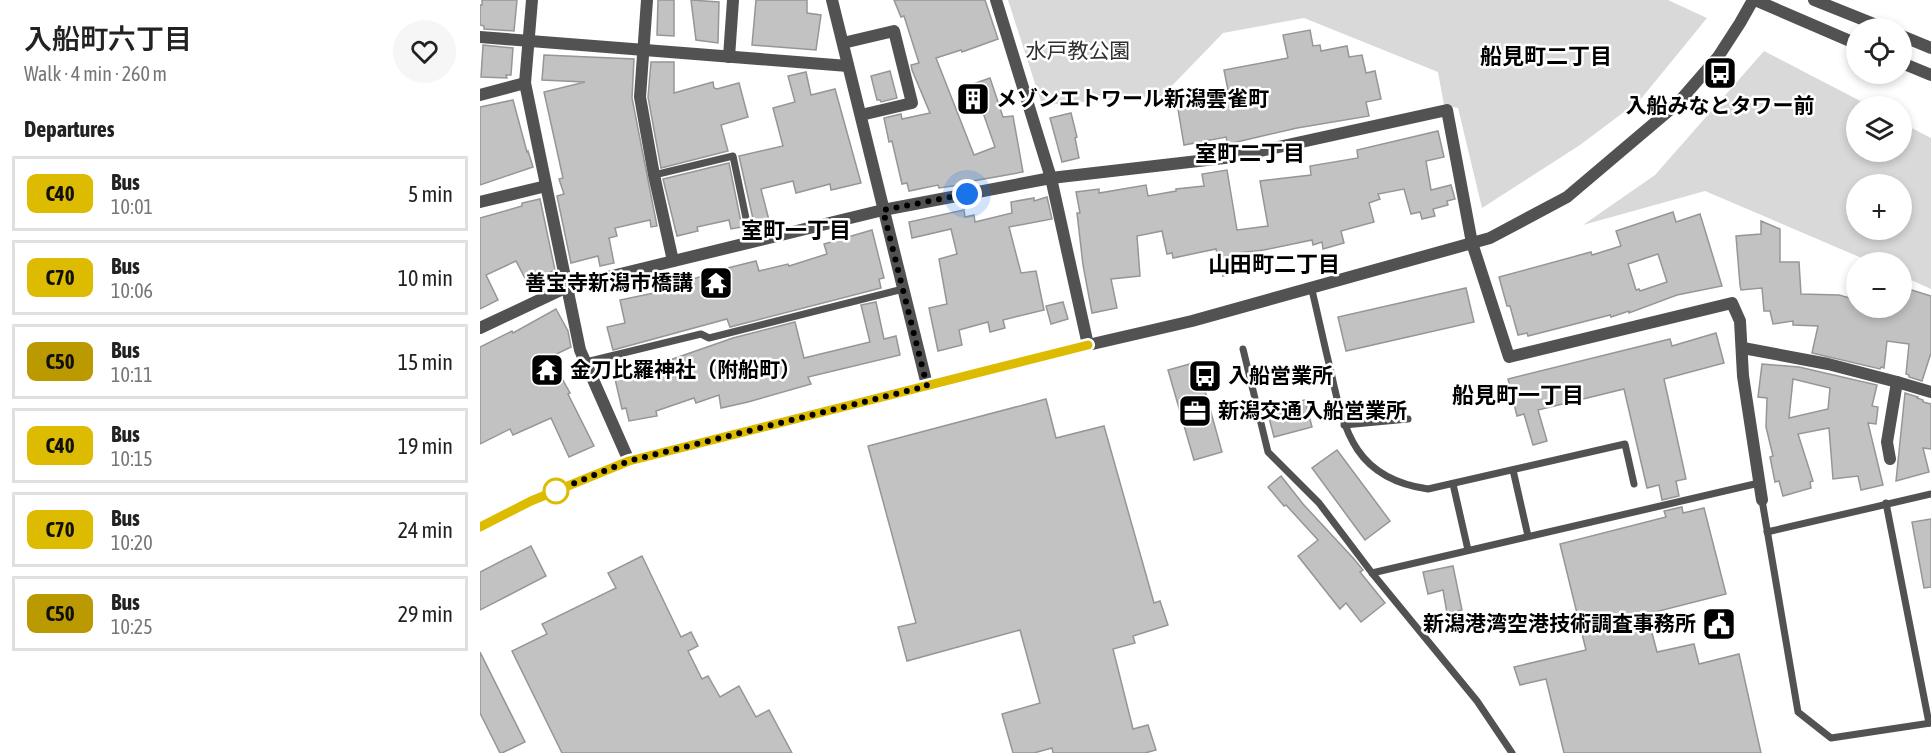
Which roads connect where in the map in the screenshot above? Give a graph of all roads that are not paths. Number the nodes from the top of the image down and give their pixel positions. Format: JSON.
{"nodes":[{"id":1,"x":532,"y":0,"type":"edge"},
{"id":2,"x":647,"y":0,"type":"edge"},
{"id":3,"x":733,"y":0,"type":"edge"},
{"id":4,"x":832,"y":0,"type":"edge"},
{"id":5,"x":996,"y":0,"type":"edge"},
{"id":6,"x":1754,"y":0,"type":"edge"},
{"id":7,"x":1814,"y":0,"type":"edge"},
{"id":8,"x":1859,"y":18,"type":"edge"},
{"id":9,"x":480,"y":37,"type":"edge"},
{"id":10,"x":1846,"y":39,"type":"edge"},
{"id":11,"x":528,"y":40,"type":"junction"},
{"id":12,"x":1912,"y":40,"type":"edge"},
{"id":13,"x":843,"y":43,"type":"junction"},
{"id":14,"x":1931,"y":48,"type":"edge"},
{"id":15,"x":645,"y":49,"type":"junction"},
{"id":16,"x":729,"y":57,"type":"junction"},
{"id":17,"x":848,"y":66,"type":"junction"},
{"id":18,"x":1912,"y":67,"type":"edge"},
{"id":19,"x":1931,"y":75,"type":"edge"},
{"id":20,"x":525,"y":83,"type":"junction"},
{"id":21,"x":480,"y":95,"type":"edge"},
{"id":22,"x":861,"y":116,"type":"junction"},
{"id":23,"x":654,"y":175,"type":"junction"},
{"id":24,"x":1051,"y":178,"type":"junction"},
{"id":25,"x":546,"y":186,"type":"junction"},
{"id":26,"x":480,"y":202,"type":"edge"},
{"id":27,"x":883,"y":210,"type":"junction"},
{"id":28,"x":751,"y":242,"type":"junction"},
{"id":29,"x":1472,"y":243,"type":"junction"},
{"id":30,"x":673,"y":261,"type":"junction"},
{"id":31,"x":1311,"y":286,"type":"junction"},
{"id":32,"x":567,"y":287,"type":"junction"},
{"id":33,"x":903,"y":289,"type":"junction"},
{"id":34,"x":480,"y":328,"type":"edge"},
{"id":35,"x":1088,"y":345,"type":"junction"},
{"id":36,"x":1743,"y":348,"type":"junction"},
{"id":37,"x":1243,"y":350,"type":"dead end"},
{"id":38,"x":586,"y":362,"type":"junction"},
{"id":39,"x":1897,"y":382,"type":"junction"},
{"id":40,"x":927,"y":386,"type":"junction"},
{"id":41,"x":1931,"y":392,"type":"edge"},
{"id":42,"x":1408,"y":418,"type":"dead end"},
{"id":43,"x":1344,"y":425,"type":"junction"},
{"id":44,"x":1890,"y":459,"type":"dead end"},
{"id":45,"x":629,"y":461,"type":"junction"},
{"id":46,"x":1513,"y":470,"type":"junction"},
{"id":47,"x":1759,"y":483,"type":"junction"},
{"id":48,"x":1453,"y":484,"type":"junction"},
{"id":49,"x":1634,"y":484,"type":"dead end"},
{"id":50,"x":1931,"y":494,"type":"edge"},
{"id":51,"x":1762,"y":500,"type":"joint"},
{"id":52,"x":1886,"y":503,"type":"junction"},
{"id":53,"x":480,"y":526,"type":"edge"},
{"id":54,"x":1767,"y":532,"type":"junction"},
{"id":55,"x":1528,"y":536,"type":"junction"},
{"id":56,"x":1468,"y":550,"type":"junction"},
{"id":57,"x":1372,"y":573,"type":"junction"},
{"id":58,"x":1930,"y":723,"type":"edge"},
{"id":59,"x":1512,"y":753,"type":"edge"}],
"edges":[{"from":1,"to":11,"type":"street"},
{"from":2,"to":15,"type":"street"},
{"from":3,"to":16,"type":"street"},
{"from":4,"to":13,"type":"street"},
{"from":5,"to":24,"type":"street"},
{"from":6,"to":10,"type":"street"},
{"from":6,"to":29,"type":"street"},
{"from":7,"to":8,"type":"street"},
{"from":9,"to":11,"type":"street"},
{"from":11,"to":15,"type":"street"},
{"from":11,"to":20,"type":"street"},
{"from":12,"to":14,"type":"street"},
{"from":13,"to":17,"type":"street"},
{"from":13,"to":22,"type":"street"},
{"from":15,"to":16,"type":"street"},
{"from":15,"to":23,"type":"street"},
{"from":16,"to":17,"type":"street"},
{"from":17,"to":22,"type":"street"},
{"from":18,"to":19,"type":"street"},
{"from":20,"to":21,"type":"street"},
{"from":20,"to":25,"type":"street"},
{"from":22,"to":27,"type":"street"},
{"from":23,"to":28,"type":"lane"},
{"from":23,"to":30,"type":"street"},
{"from":24,"to":27,"type":"street"},
{"from":24,"to":29,"type":"street"},
{"from":24,"to":35,"type":"street"},
{"from":25,"to":26,"type":"street"},
{"from":25,"to":32,"type":"street"},
{"from":27,"to":28,"type":"street"},
{"from":27,"to":33,"type":"street"},
{"from":28,"to":30,"type":"street"},
{"from":29,"to":31,"type":"street"},
{"from":29,"to":36,"type":"street"},
{"from":30,"to":32,"type":"street"},
{"from":31,"to":35,"type":"street"},
{"from":31,"to":43,"type":"lane"},
{"from":32,"to":34,"type":"street"},
{"from":32,"to":38,"type":"street"},
{"from":33,"to":38,"type":"lane"},
{"from":33,"to":40,"type":"street"},
{"from":35,"to":40,"type":"street"},
{"from":36,"to":39,"type":"street"},
{"from":36,"to":47,"type":"street"},
{"from":37,"to":57,"type":"lane"},
{"from":38,"to":45,"type":"street"},
{"from":39,"to":41,"type":"street"},
{"from":39,"to":44,"type":"street"},
{"from":40,"to":45,"type":"street"},
{"from":42,"to":43,"type":"lane"},
{"from":43,"to":48,"type":"lane"},
{"from":45,"to":53,"type":"street"},
{"from":46,"to":48,"type":"lane"},
{"from":46,"to":49,"type":"lane"},
{"from":46,"to":55,"type":"lane"},
{"from":47,"to":51,"type":"street"},
{"from":47,"to":55,"type":"lane"},
{"from":48,"to":56,"type":"lane"},
{"from":50,"to":52,"type":"lane"},
{"from":51,"to":54,"type":"lane"},
{"from":52,"to":54,"type":"lane"},
{"from":52,"to":58,"type":"lane"},
{"from":54,"to":58,"type":"lane"},
{"from":55,"to":56,"type":"lane"},
{"from":56,"to":57,"type":"lane"},
{"from":57,"to":59,"type":"lane"}]}
